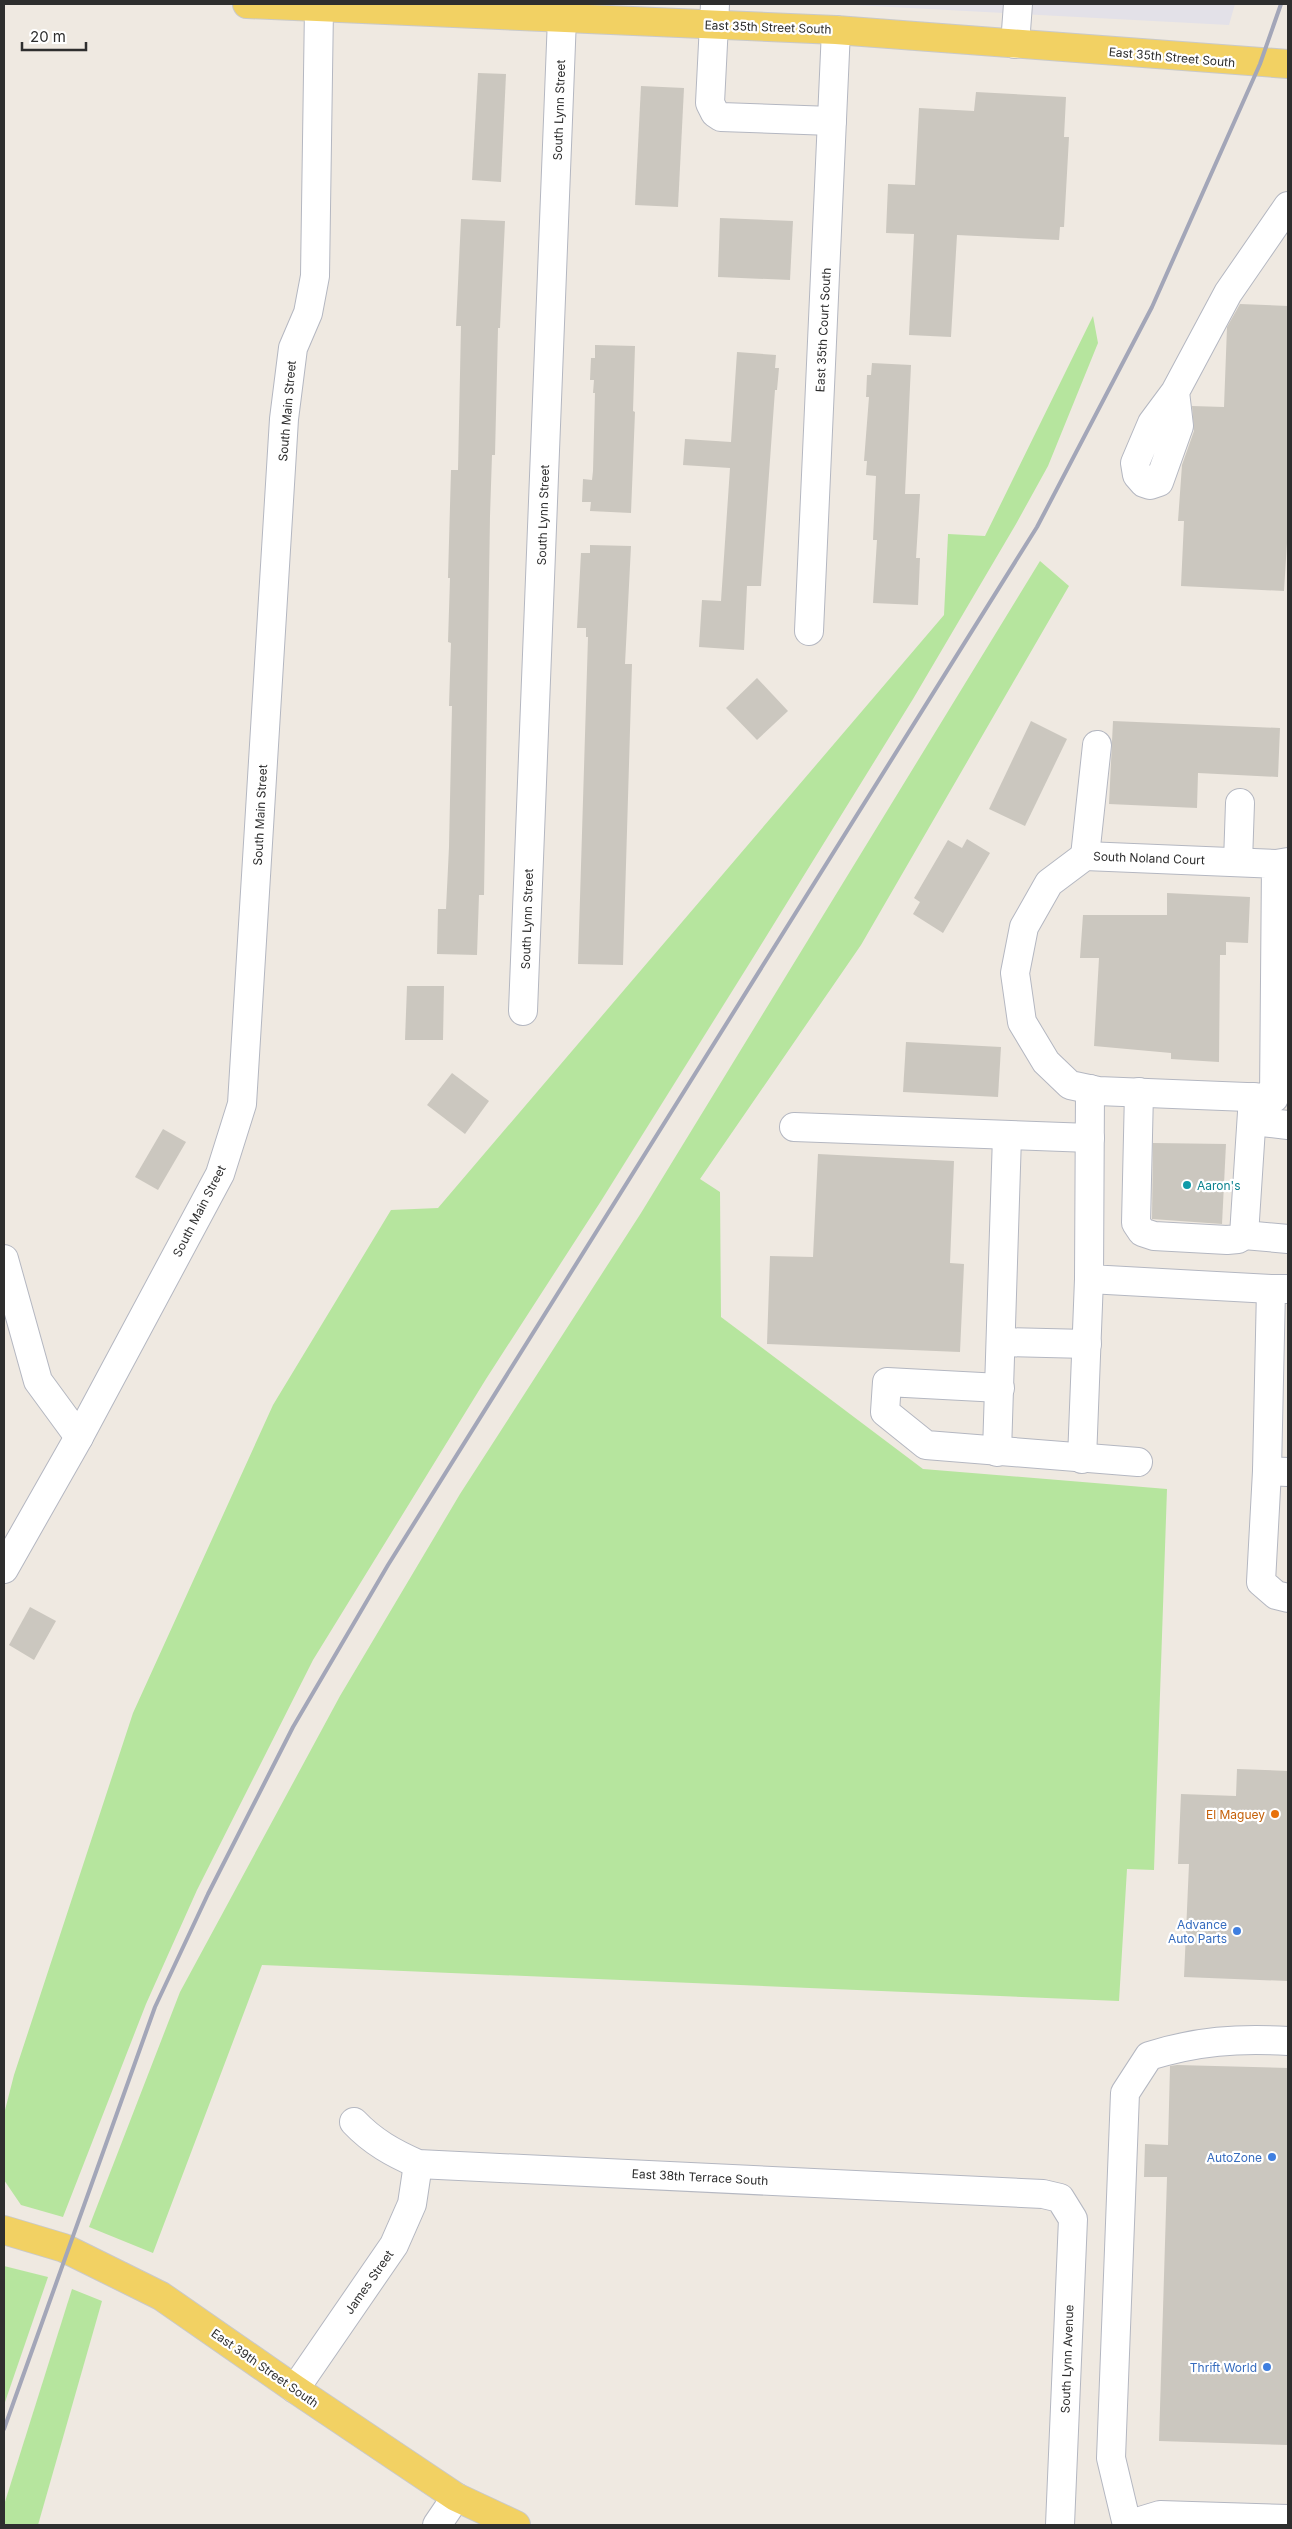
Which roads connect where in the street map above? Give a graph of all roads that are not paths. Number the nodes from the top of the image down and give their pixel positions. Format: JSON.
{"nodes":[{"id":1,"x":247,"y":4,"type":"edge"},
{"id":2,"x":1018,"y":4,"type":"edge"},
{"id":3,"x":319,"y":7,"type":"junction"},
{"id":4,"x":714,"y":14,"type":"edge"},
{"id":5,"x":562,"y":18,"type":"junction"},
{"id":6,"x":836,"y":30,"type":"junction"},
{"id":7,"x":1014,"y":44,"type":"junction"},
{"id":8,"x":1288,"y":64,"type":"edge"},
{"id":9,"x":832,"y":121,"type":"junction"},
{"id":10,"x":1288,"y":206,"type":"edge"},
{"id":11,"x":1175,"y":392,"type":"junction"},
{"id":12,"x":809,"y":631,"type":"dead end"},
{"id":13,"x":1098,"y":745,"type":"dead end"},
{"id":14,"x":1240,"y":803,"type":"dead end"},
{"id":15,"x":1085,"y":856,"type":"junction"},
{"id":16,"x":1238,"y":862,"type":"junction"},
{"id":17,"x":1282,"y":863,"type":"edge"},
{"id":18,"x":1281,"y":960,"type":"edge"},
{"id":19,"x":524,"y":1011,"type":"dead end"},
{"id":20,"x":1090,"y":1089,"type":"junction"},
{"id":21,"x":1139,"y":1092,"type":"junction"},
{"id":22,"x":1267,"y":1104,"type":"edge"},
{"id":23,"x":1288,"y":1125,"type":"edge"},
{"id":24,"x":794,"y":1127,"type":"dead end"},
{"id":25,"x":1007,"y":1136,"type":"junction"},
{"id":26,"x":1090,"y":1138,"type":"junction"},
{"id":27,"x":1244,"y":1235,"type":"junction"},
{"id":28,"x":1288,"y":1239,"type":"edge"},
{"id":29,"x":4,"y":1260,"type":"edge"},
{"id":30,"x":1089,"y":1279,"type":"junction"},
{"id":31,"x":1280,"y":1289,"type":"edge"},
{"id":32,"x":1001,"y":1342,"type":"junction"},
{"id":33,"x":1087,"y":1344,"type":"junction"},
{"id":34,"x":1000,"y":1388,"type":"junction"},
{"id":35,"x":79,"y":1437,"type":"junction"},
{"id":36,"x":997,"y":1452,"type":"junction"},
{"id":37,"x":1082,"y":1459,"type":"junction"},
{"id":38,"x":1138,"y":1462,"type":"dead end"},
{"id":39,"x":1277,"y":1471,"type":"edge"},
{"id":40,"x":4,"y":1570,"type":"edge"},
{"id":41,"x":1288,"y":1598,"type":"edge"},
{"id":42,"x":1288,"y":2041,"type":"edge"},
{"id":43,"x":354,"y":2122,"type":"dead end"},
{"id":44,"x":418,"y":2164,"type":"junction"},
{"id":45,"x":1060,"y":2198,"type":"joint"},
{"id":46,"x":4,"y":2230,"type":"edge"},
{"id":47,"x":294,"y":2389,"type":"junction"},
{"id":48,"x":456,"y":2497,"type":"junction"},
{"id":49,"x":1288,"y":2519,"type":"edge"},
{"id":50,"x":437,"y":2525,"type":"edge"},
{"id":51,"x":516,"y":2525,"type":"edge"},
{"id":52,"x":1060,"y":2525,"type":"edge"},
{"id":53,"x":1127,"y":2525,"type":"edge"}],
"edges":[{"from":1,"to":3,"type":"main road","name":"East 35th Street South"},
{"from":2,"to":7,"type":"street"},
{"from":3,"to":5,"type":"main road","name":"East 35th Street South"},
{"from":3,"to":35,"type":"street","name":"South Main Street"},
{"from":4,"to":5,"type":"main road","name":"East 35th Street South"},
{"from":4,"to":6,"type":"main road","name":"East 35th Street South"},
{"from":4,"to":9,"type":"street"},
{"from":5,"to":19,"type":"street","name":"South Lynn Street"},
{"from":6,"to":7,"type":"main road","name":"East 35th Street South"},
{"from":6,"to":9,"type":"street","name":"East 35th Court South"},
{"from":7,"to":8,"type":"main road","name":"East 35th Street South"},
{"from":9,"to":12,"type":"street","name":"East 35th Court South"},
{"from":10,"to":11,"type":"street"},
{"from":11,"to":11,"type":"street"},
{"from":13,"to":15,"type":"street"},
{"from":14,"to":16,"type":"street"},
{"from":15,"to":16,"type":"street","name":"South Noland Court"},
{"from":15,"to":20,"type":"street","name":"South Noland Court"},
{"from":16,"to":17,"type":"street","name":"South Noland Court"},
{"from":17,"to":18,"type":"street","name":"South Noland Court"},
{"from":18,"to":22,"type":"street","name":"South Noland Court"},
{"from":20,"to":21,"type":"street","name":"South Noland Court"},
{"from":20,"to":26,"type":"street"},
{"from":21,"to":22,"type":"street","name":"South Noland Court"},
{"from":21,"to":27,"type":"street"},
{"from":22,"to":23,"type":"street"},
{"from":22,"to":27,"type":"street"},
{"from":24,"to":25,"type":"street"},
{"from":25,"to":26,"type":"street"},
{"from":25,"to":32,"type":"street"},
{"from":26,"to":30,"type":"street"},
{"from":27,"to":28,"type":"street"},
{"from":29,"to":35,"type":"street"},
{"from":30,"to":31,"type":"street"},
{"from":30,"to":33,"type":"street"},
{"from":31,"to":39,"type":"street"},
{"from":32,"to":33,"type":"street"},
{"from":32,"to":34,"type":"street"},
{"from":33,"to":37,"type":"street"},
{"from":34,"to":36,"type":"street"},
{"from":34,"to":36,"type":"street"},
{"from":35,"to":40,"type":"street","name":"South Main Street"},
{"from":36,"to":37,"type":"street"},
{"from":37,"to":38,"type":"street"},
{"from":39,"to":41,"type":"street"},
{"from":42,"to":53,"type":"street"},
{"from":43,"to":44,"type":"street","name":"East 38th Terrace South"},
{"from":44,"to":45,"type":"street","name":"East 38th Terrace South"},
{"from":44,"to":47,"type":"street","name":"James Street"},
{"from":45,"to":52,"type":"street","name":"South Lynn Avenue"},
{"from":46,"to":47,"type":"main road","name":"East 39th Street South"},
{"from":47,"to":48,"type":"main road","name":"East 39th Street South"},
{"from":48,"to":50,"type":"street"},
{"from":48,"to":51,"type":"main road","name":"East 39th Street South"},
{"from":49,"to":53,"type":"street"}]}
